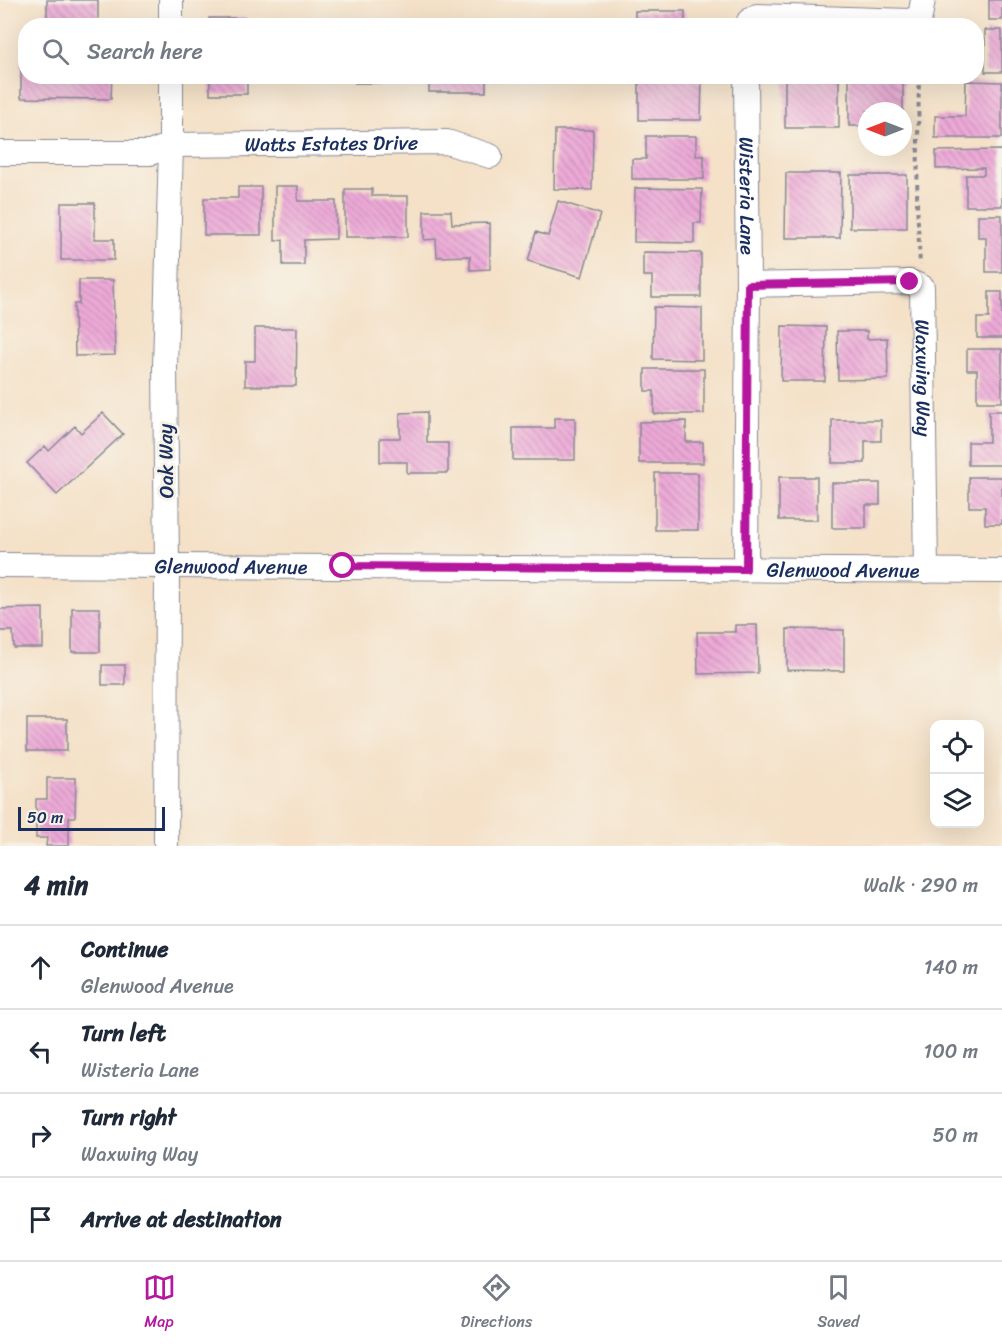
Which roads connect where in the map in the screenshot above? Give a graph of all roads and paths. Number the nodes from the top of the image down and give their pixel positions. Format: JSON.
{"nodes":[{"id":1,"x":171,"y":0,"type":"edge"},
{"id":2,"x":923,"y":0,"type":"edge"},
{"id":3,"x":171,"y":18,"type":"edge"},
{"id":4,"x":754,"y":18,"type":"edge"},
{"id":5,"x":818,"y":18,"type":"edge"},
{"id":6,"x":917,"y":18,"type":"edge"},
{"id":7,"x":171,"y":84,"type":"edge"},
{"id":8,"x":746,"y":84,"type":"edge"},
{"id":9,"x":919,"y":84,"type":"edge"},
{"id":10,"x":171,"y":146,"type":"junction"},
{"id":11,"x":0,"y":153,"type":"edge"},
{"id":12,"x":489,"y":156,"type":"dead end"},
{"id":13,"x":748,"y":285,"type":"junction"},
{"id":14,"x":922,"y":287,"type":"junction"},
{"id":15,"x":0,"y":565,"type":"edge"},
{"id":16,"x":168,"y":565,"type":"junction"},
{"id":17,"x":746,"y":569,"type":"junction"},
{"id":18,"x":926,"y":571,"type":"junction"},
{"id":19,"x":1002,"y":571,"type":"edge"},
{"id":20,"x":166,"y":846,"type":"edge"}],
"edges":[{"from":1,"to":3,"type":"street"},
{"from":2,"to":6,"type":"street"},
{"from":4,"to":5,"type":"street"},
{"from":7,"to":10,"type":"street","name":"Oak Way"},
{"from":8,"to":13,"type":"street","name":"Wisteria Lane"},
{"from":9,"to":14,"type":"path"},
{"from":10,"to":11,"type":"street","name":"Watts Estates Drive"},
{"from":10,"to":12,"type":"street","name":"Watts Estates Drive"},
{"from":10,"to":16,"type":"street","name":"Oak Way"},
{"from":13,"to":14,"type":"street"},
{"from":13,"to":17,"type":"street","name":"Wisteria Lane"},
{"from":14,"to":18,"type":"street","name":"Waxwing Way"},
{"from":15,"to":16,"type":"street","name":"Glenwood Avenue"},
{"from":16,"to":17,"type":"street","name":"Glenwood Avenue"},
{"from":16,"to":20,"type":"street","name":"Oak Way"},
{"from":17,"to":18,"type":"street","name":"Glenwood Avenue"},
{"from":18,"to":19,"type":"street","name":"Glenwood Avenue"}]}
